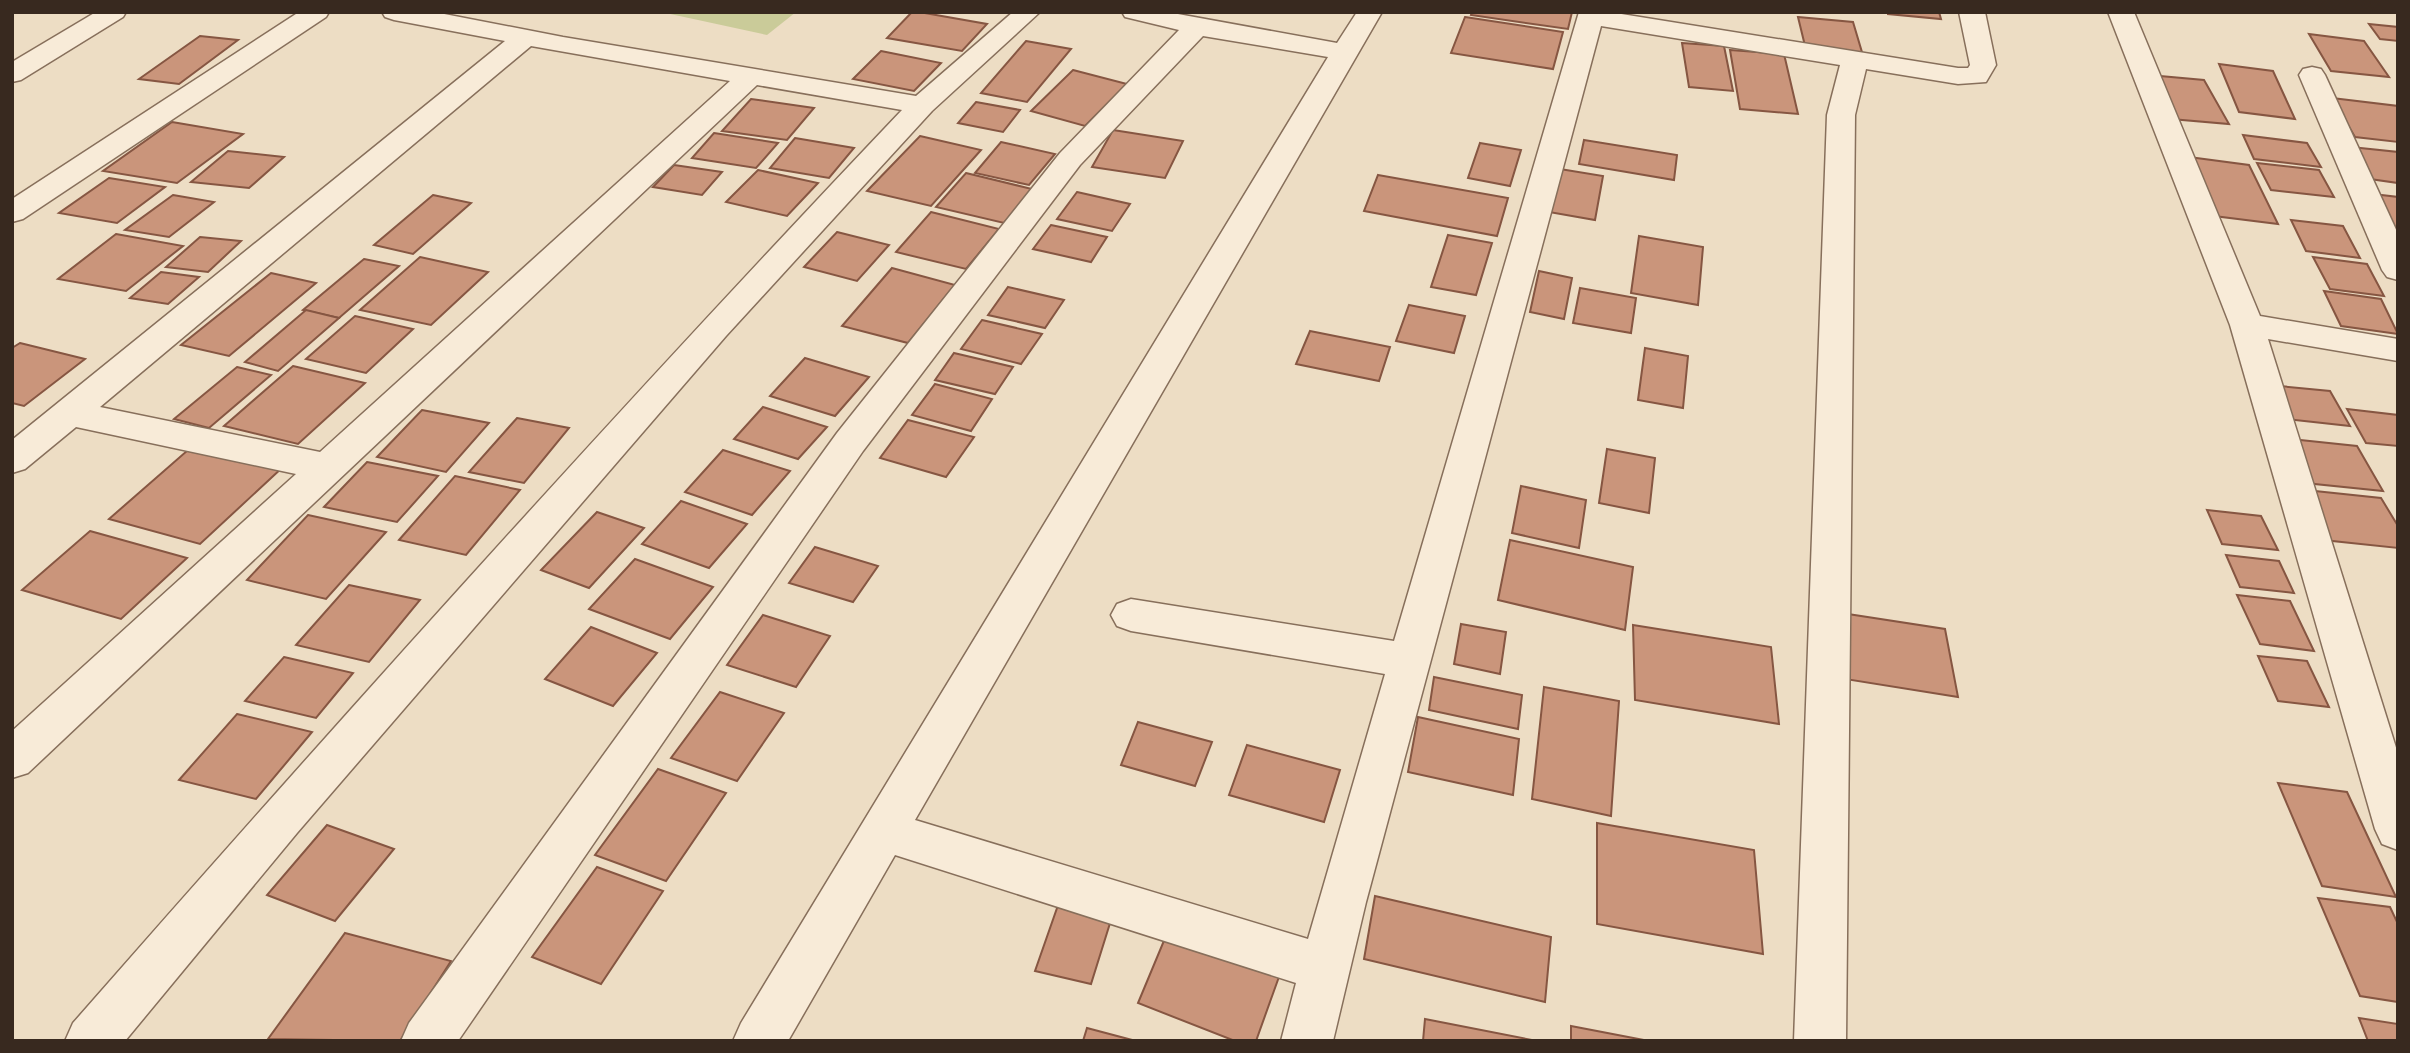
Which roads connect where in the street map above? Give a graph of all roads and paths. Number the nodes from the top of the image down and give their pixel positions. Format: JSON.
{"nodes":[{"id":1,"x":114,"y":12,"type":"edge"},
{"id":2,"x":317,"y":12,"type":"edge"},
{"id":3,"x":394,"y":12,"type":"edge"},
{"id":4,"x":1028,"y":12,"type":"edge"},
{"id":5,"x":1134,"y":12,"type":"edge"},
{"id":6,"x":1370,"y":12,"type":"edge"},
{"id":7,"x":1972,"y":12,"type":"edge"},
{"id":8,"x":2121,"y":12,"type":"edge"},
{"id":9,"x":1592,"y":15,"type":"edge"},
{"id":10,"x":1205,"y":19,"type":"edge"},
{"id":11,"x":524,"y":38,"type":"junction"},
{"id":12,"x":1344,"y":52,"type":"junction"},
{"id":13,"x":1855,"y":60,"type":"junction"},
{"id":14,"x":12,"y":74,"type":"edge"},
{"id":15,"x":2312,"y":75,"type":"dead end"},
{"id":16,"x":751,"y":76,"type":"junction"},
{"id":17,"x":922,"y":105,"type":"junction"},
{"id":18,"x":12,"y":213,"type":"edge"},
{"id":19,"x":2398,"y":270,"type":"edge"},
{"id":20,"x":2247,"y":325,"type":"junction"},
{"id":21,"x":2398,"y":350,"type":"edge"},
{"id":22,"x":70,"y":414,"type":"junction"},
{"id":23,"x":12,"y":460,"type":"edge"},
{"id":24,"x":327,"y":467,"type":"junction"},
{"id":25,"x":1131,"y":615,"type":"dead end"},
{"id":26,"x":1411,"y":661,"type":"junction"},
{"id":27,"x":12,"y":759,"type":"edge"},
{"id":28,"x":2398,"y":829,"type":"edge"},
{"id":29,"x":883,"y":831,"type":"junction"},
{"id":30,"x":1324,"y":968,"type":"junction"},
{"id":31,"x":91,"y":1041,"type":"edge"},
{"id":32,"x":427,"y":1041,"type":"edge"},
{"id":33,"x":759,"y":1041,"type":"edge"},
{"id":34,"x":1307,"y":1041,"type":"edge"},
{"id":35,"x":1820,"y":1041,"type":"edge"}],
"edges":[{"from":1,"to":14,"type":"street"},
{"from":2,"to":18,"type":"street"},
{"from":3,"to":11,"type":"street"},
{"from":4,"to":17,"type":"street"},
{"from":5,"to":10,"type":"street"},
{"from":6,"to":12,"type":"street"},
{"from":7,"to":13,"type":"street"},
{"from":8,"to":20,"type":"street"},
{"from":9,"to":13,"type":"street"},
{"from":9,"to":26,"type":"street"},
{"from":10,"to":12,"type":"street"},
{"from":10,"to":32,"type":"street"},
{"from":11,"to":16,"type":"street"},
{"from":11,"to":22,"type":"street"},
{"from":12,"to":29,"type":"street"},
{"from":13,"to":35,"type":"street"},
{"from":15,"to":19,"type":"street"},
{"from":16,"to":17,"type":"street"},
{"from":16,"to":24,"type":"street"},
{"from":17,"to":31,"type":"street"},
{"from":20,"to":21,"type":"street"},
{"from":20,"to":28,"type":"street"},
{"from":22,"to":23,"type":"street"},
{"from":22,"to":24,"type":"street"},
{"from":24,"to":27,"type":"street"},
{"from":25,"to":26,"type":"street"},
{"from":26,"to":30,"type":"street"},
{"from":29,"to":30,"type":"street"},
{"from":29,"to":33,"type":"street"},
{"from":30,"to":34,"type":"street"}]}
